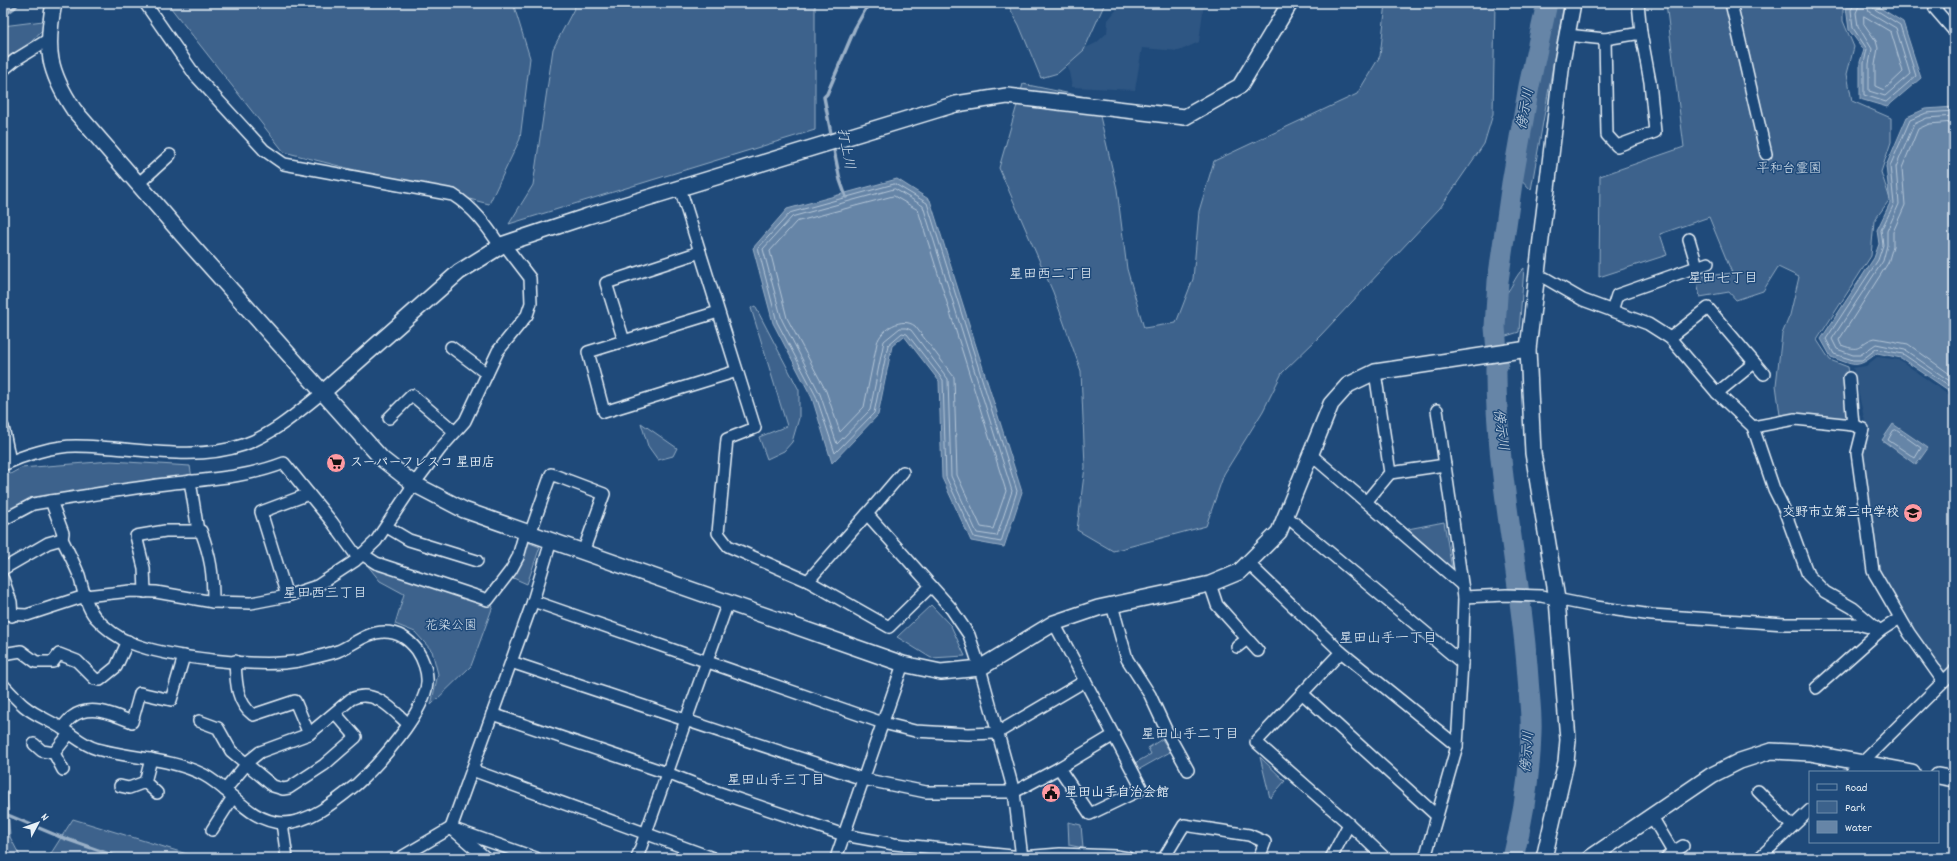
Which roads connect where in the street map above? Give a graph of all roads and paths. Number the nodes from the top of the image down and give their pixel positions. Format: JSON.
{"nodes":[{"id":1,"x":54,"y":3,"type":"edge"},
{"id":2,"x":145,"y":3,"type":"edge"},
{"id":3,"x":1290,"y":3,"type":"edge"},
{"id":4,"x":1573,"y":3,"type":"edge"},
{"id":5,"x":1638,"y":3,"type":"edge"},
{"id":6,"x":1731,"y":3,"type":"edge"},
{"id":7,"x":1939,"y":3,"type":"edge"},
{"id":8,"x":1954,"y":31,"type":"edge"},
{"id":9,"x":1641,"y":33,"type":"junction"},
{"id":10,"x":1567,"y":36,"type":"junction"},
{"id":11,"x":49,"y":39,"type":"junction"},
{"id":12,"x":1605,"y":39,"type":"junction"},
{"id":13,"x":3,"y":70,"type":"edge"},
{"id":14,"x":1766,"y":154,"type":"dead end"},
{"id":15,"x":170,"y":155,"type":"dead end"},
{"id":16,"x":138,"y":184,"type":"junction"},
{"id":17,"x":680,"y":188,"type":"junction"},
{"id":18,"x":1689,"y":239,"type":"dead end"},
{"id":19,"x":502,"y":245,"type":"junction"},
{"id":20,"x":700,"y":252,"type":"junction"},
{"id":21,"x":1536,"y":276,"type":"junction"},
{"id":22,"x":1612,"y":311,"type":"junction"},
{"id":23,"x":718,"y":312,"type":"junction"},
{"id":24,"x":1670,"y":338,"type":"junction"},
{"id":25,"x":624,"y":341,"type":"junction"},
{"id":26,"x":452,"y":347,"type":"dead end"},
{"id":27,"x":1528,"y":349,"type":"junction"},
{"id":28,"x":1754,"y":362,"type":"junction"},
{"id":29,"x":737,"y":372,"type":"junction"},
{"id":30,"x":1375,"y":372,"type":"junction"},
{"id":31,"x":487,"y":374,"type":"junction"},
{"id":32,"x":1764,"y":374,"type":"dead end"},
{"id":33,"x":1849,"y":378,"type":"dead end"},
{"id":34,"x":322,"y":393,"type":"junction"},
{"id":35,"x":1717,"y":393,"type":"junction"},
{"id":36,"x":1437,"y":410,"type":"dead end"},
{"id":37,"x":389,"y":418,"type":"dead end"},
{"id":38,"x":1854,"y":425,"type":"junction"},
{"id":39,"x":3,"y":427,"type":"edge"},
{"id":40,"x":1754,"y":428,"type":"junction"},
{"id":41,"x":455,"y":432,"type":"junction"},
{"id":42,"x":1310,"y":454,"type":"junction"},
{"id":43,"x":7,"y":463,"type":"edge"},
{"id":44,"x":1444,"y":465,"type":"junction"},
{"id":45,"x":903,"y":472,"type":"dead end"},
{"id":46,"x":1390,"y":473,"type":"junction"},
{"id":47,"x":190,"y":481,"type":"junction"},
{"id":48,"x":414,"y":484,"type":"junction"},
{"id":49,"x":309,"y":494,"type":"junction"},
{"id":50,"x":51,"y":501,"type":"junction"},
{"id":51,"x":1366,"y":502,"type":"junction"},
{"id":52,"x":867,"y":514,"type":"junction"},
{"id":53,"x":1286,"y":516,"type":"junction"},
{"id":54,"x":3,"y":520,"type":"edge"},
{"id":55,"x":387,"y":527,"type":"junction"},
{"id":56,"x":198,"y":531,"type":"junction"},
{"id":57,"x":528,"y":533,"type":"junction"},
{"id":58,"x":62,"y":539,"type":"junction"},
{"id":59,"x":551,"y":541,"type":"junction"},
{"id":60,"x":583,"y":552,"type":"junction"},
{"id":61,"x":360,"y":556,"type":"junction"},
{"id":62,"x":477,"y":561,"type":"dead end"},
{"id":63,"x":1248,"y":563,"type":"junction"},
{"id":64,"x":3,"y":569,"type":"edge"},
{"id":65,"x":3,"y":580,"type":"edge"},
{"id":66,"x":808,"y":581,"type":"junction"},
{"id":67,"x":1210,"y":584,"type":"junction"},
{"id":68,"x":1462,"y":585,"type":"junction"},
{"id":69,"x":931,"y":586,"type":"junction"},
{"id":70,"x":145,"y":592,"type":"junction"},
{"id":71,"x":85,"y":596,"type":"junction"},
{"id":72,"x":287,"y":596,"type":"junction"},
{"id":73,"x":1464,"y":597,"type":"junction"},
{"id":74,"x":1557,"y":599,"type":"junction"},
{"id":75,"x":534,"y":601,"type":"junction"},
{"id":76,"x":213,"y":602,"type":"junction"},
{"id":77,"x":728,"y":602,"type":"junction"},
{"id":78,"x":1112,"y":605,"type":"junction"},
{"id":79,"x":7,"y":615,"type":"edge"},
{"id":80,"x":1900,"y":618,"type":"junction"},
{"id":81,"x":1054,"y":623,"type":"junction"},
{"id":82,"x":1880,"y":631,"type":"junction"},
{"id":83,"x":1247,"y":638,"type":"junction"},
{"id":84,"x":128,"y":641,"type":"junction"},
{"id":85,"x":1237,"y":647,"type":"dead end"},
{"id":86,"x":1258,"y":651,"type":"dead end"},
{"id":87,"x":1341,"y":652,"type":"junction"},
{"id":88,"x":3,"y":654,"type":"edge"},
{"id":89,"x":184,"y":656,"type":"junction"},
{"id":90,"x":235,"y":661,"type":"junction"},
{"id":91,"x":707,"y":661,"type":"junction"},
{"id":92,"x":511,"y":662,"type":"junction"},
{"id":93,"x":1462,"y":662,"type":"junction"},
{"id":94,"x":903,"y":664,"type":"junction"},
{"id":95,"x":980,"y":668,"type":"junction"},
{"id":96,"x":1954,"y":671,"type":"edge"},
{"id":97,"x":1085,"y":681,"type":"junction"},
{"id":98,"x":1942,"y":681,"type":"junction"},
{"id":99,"x":3,"y":686,"type":"edge"},
{"id":100,"x":1816,"y":688,"type":"dead end"},
{"id":101,"x":1303,"y":694,"type":"junction"},
{"id":102,"x":334,"y":713,"type":"junction"},
{"id":103,"x":492,"y":714,"type":"junction"},
{"id":104,"x":686,"y":720,"type":"junction"},
{"id":105,"x":199,"y":721,"type":"dead end"},
{"id":106,"x":883,"y":723,"type":"junction"},
{"id":107,"x":408,"y":724,"type":"junction"},
{"id":108,"x":65,"y":731,"type":"junction"},
{"id":109,"x":997,"y":733,"type":"junction"},
{"id":110,"x":310,"y":734,"type":"junction"},
{"id":111,"x":1114,"y":735,"type":"junction"},
{"id":112,"x":34,"y":744,"type":"dead end"},
{"id":113,"x":1457,"y":746,"type":"junction"},
{"id":114,"x":54,"y":753,"type":"junction"},
{"id":115,"x":151,"y":759,"type":"junction"},
{"id":116,"x":247,"y":764,"type":"junction"},
{"id":117,"x":1059,"y":768,"type":"junction"},
{"id":118,"x":1857,"y":768,"type":"edge"},
{"id":119,"x":63,"y":770,"type":"dead end"},
{"id":120,"x":472,"y":770,"type":"junction"},
{"id":121,"x":1188,"y":770,"type":"dead end"},
{"id":122,"x":1898,"y":771,"type":"edge"},
{"id":123,"x":668,"y":773,"type":"junction"},
{"id":124,"x":1939,"y":776,"type":"edge"},
{"id":125,"x":1954,"y":779,"type":"edge"},
{"id":126,"x":863,"y":780,"type":"junction"},
{"id":127,"x":145,"y":782,"type":"junction"},
{"id":128,"x":120,"y":786,"type":"dead end"},
{"id":129,"x":1758,"y":791,"type":"dead end"},
{"id":130,"x":1014,"y":792,"type":"junction"},
{"id":131,"x":157,"y":793,"type":"dead end"},
{"id":132,"x":229,"y":794,"type":"junction"},
{"id":133,"x":1809,"y":811,"type":"edge"},
{"id":134,"x":1652,"y":815,"type":"junction"},
{"id":135,"x":1437,"y":816,"type":"junction"},
{"id":136,"x":282,"y":823,"type":"junction"},
{"id":137,"x":1349,"y":824,"type":"junction"},
{"id":138,"x":1792,"y":826,"type":"junction"},
{"id":139,"x":451,"y":828,"type":"junction"},
{"id":140,"x":212,"y":830,"type":"dead end"},
{"id":141,"x":646,"y":833,"type":"junction"},
{"id":142,"x":844,"y":835,"type":"junction"},
{"id":143,"x":1683,"y":846,"type":"dead end"},
{"id":144,"x":1670,"y":855,"type":"edge"},
{"id":145,"x":287,"y":858,"type":"edge"},
{"id":146,"x":400,"y":858,"type":"edge"},
{"id":147,"x":486,"y":858,"type":"edge"},
{"id":148,"x":536,"y":858,"type":"edge"},
{"id":149,"x":637,"y":858,"type":"edge"},
{"id":150,"x":714,"y":858,"type":"edge"},
{"id":151,"x":836,"y":858,"type":"edge"},
{"id":152,"x":1022,"y":858,"type":"edge"},
{"id":153,"x":1128,"y":858,"type":"edge"},
{"id":154,"x":1164,"y":858,"type":"edge"},
{"id":155,"x":1258,"y":858,"type":"edge"},
{"id":156,"x":1331,"y":858,"type":"edge"},
{"id":157,"x":1385,"y":858,"type":"edge"},
{"id":158,"x":1425,"y":858,"type":"edge"},
{"id":159,"x":1544,"y":858,"type":"edge"},
{"id":160,"x":1590,"y":858,"type":"edge"},
{"id":161,"x":1759,"y":858,"type":"edge"}],
"edges":[{"from":1,"to":11,"type":"street"},
{"from":2,"to":19,"type":"street"},
{"from":3,"to":17,"type":"street"},
{"from":4,"to":10,"type":"street"},
{"from":5,"to":9,"type":"street"},
{"from":6,"to":14,"type":"street"},
{"from":7,"to":8,"type":"street"},
{"from":9,"to":12,"type":"street"},
{"from":9,"to":12,"type":"street"},
{"from":10,"to":12,"type":"street"},
{"from":10,"to":21,"type":"street"},
{"from":11,"to":13,"type":"street"},
{"from":11,"to":16,"type":"street"},
{"from":15,"to":16,"type":"street"},
{"from":16,"to":34,"type":"street"},
{"from":17,"to":19,"type":"street"},
{"from":17,"to":20,"type":"street"},
{"from":18,"to":22,"type":"street"},
{"from":19,"to":31,"type":"street"},
{"from":19,"to":34,"type":"street"},
{"from":20,"to":23,"type":"street"},
{"from":20,"to":25,"type":"street"},
{"from":21,"to":22,"type":"street"},
{"from":21,"to":27,"type":"street"},
{"from":22,"to":24,"type":"street"},
{"from":23,"to":25,"type":"street"},
{"from":23,"to":29,"type":"street"},
{"from":24,"to":28,"type":"street"},
{"from":24,"to":35,"type":"street"},
{"from":25,"to":29,"type":"street"},
{"from":26,"to":31,"type":"street"},
{"from":27,"to":30,"type":"street"},
{"from":27,"to":74,"type":"street"},
{"from":28,"to":32,"type":"street"},
{"from":28,"to":35,"type":"street"},
{"from":29,"to":66,"type":"street"},
{"from":30,"to":42,"type":"street"},
{"from":30,"to":46,"type":"street"},
{"from":31,"to":41,"type":"street"},
{"from":33,"to":38,"type":"street"},
{"from":34,"to":43,"type":"street"},
{"from":34,"to":48,"type":"street"},
{"from":35,"to":40,"type":"street"},
{"from":36,"to":44,"type":"street"},
{"from":37,"to":41,"type":"street"},
{"from":38,"to":40,"type":"street"},
{"from":38,"to":80,"type":"street"},
{"from":39,"to":43,"type":"street"},
{"from":40,"to":82,"type":"street"},
{"from":41,"to":48,"type":"street"},
{"from":42,"to":51,"type":"street"},
{"from":42,"to":53,"type":"street"},
{"from":44,"to":46,"type":"street"},
{"from":44,"to":68,"type":"street"},
{"from":45,"to":52,"type":"street"},
{"from":46,"to":51,"type":"street"},
{"from":47,"to":49,"type":"street"},
{"from":47,"to":50,"type":"street"},
{"from":47,"to":56,"type":"street"},
{"from":48,"to":55,"type":"street"},
{"from":48,"to":57,"type":"street"},
{"from":49,"to":61,"type":"street"},
{"from":49,"to":72,"type":"street"},
{"from":50,"to":54,"type":"street"},
{"from":50,"to":58,"type":"street"},
{"from":51,"to":68,"type":"street"},
{"from":52,"to":66,"type":"street"},
{"from":52,"to":69,"type":"street"},
{"from":53,"to":63,"type":"street"},
{"from":53,"to":93,"type":"street"},
{"from":55,"to":61,"type":"street"},
{"from":55,"to":62,"type":"street"},
{"from":56,"to":70,"type":"street"},
{"from":56,"to":76,"type":"street"},
{"from":57,"to":59,"type":"street"},
{"from":57,"to":60,"type":"street"},
{"from":57,"to":61,"type":"street"},
{"from":58,"to":64,"type":"street"},
{"from":58,"to":71,"type":"street"},
{"from":59,"to":60,"type":"street"},
{"from":59,"to":75,"type":"street"},
{"from":60,"to":77,"type":"street"},
{"from":61,"to":72,"type":"street"},
{"from":63,"to":67,"type":"street"},
{"from":63,"to":87,"type":"street"},
{"from":65,"to":79,"type":"street"},
{"from":66,"to":69,"type":"street"},
{"from":67,"to":78,"type":"street"},
{"from":67,"to":83,"type":"street"},
{"from":68,"to":73,"type":"street"},
{"from":69,"to":95,"type":"street"},
{"from":70,"to":71,"type":"street"},
{"from":70,"to":76,"type":"street"},
{"from":71,"to":79,"type":"street"},
{"from":71,"to":84,"type":"street"},
{"from":72,"to":76,"type":"street"},
{"from":73,"to":74,"type":"street"},
{"from":73,"to":93,"type":"street"},
{"from":74,"to":82,"type":"street"},
{"from":74,"to":159,"type":"street"},
{"from":75,"to":91,"type":"street"},
{"from":75,"to":92,"type":"street"},
{"from":77,"to":91,"type":"street"},
{"from":77,"to":94,"type":"street"},
{"from":78,"to":81,"type":"street"},
{"from":78,"to":121,"type":"street"},
{"from":80,"to":82,"type":"street"},
{"from":80,"to":98,"type":"street"},
{"from":81,"to":95,"type":"street"},
{"from":81,"to":97,"type":"street"},
{"from":82,"to":100,"type":"street"},
{"from":83,"to":85,"type":"street"},
{"from":83,"to":86,"type":"street"},
{"from":84,"to":88,"type":"street"},
{"from":84,"to":89,"type":"street"},
{"from":87,"to":101,"type":"street"},
{"from":87,"to":113,"type":"street"},
{"from":89,"to":90,"type":"street"},
{"from":89,"to":108,"type":"street"},
{"from":90,"to":107,"type":"street"},
{"from":90,"to":110,"type":"street"},
{"from":91,"to":104,"type":"street"},
{"from":91,"to":106,"type":"street"},
{"from":92,"to":103,"type":"street"},
{"from":92,"to":104,"type":"street"},
{"from":93,"to":113,"type":"street"},
{"from":94,"to":95,"type":"street"},
{"from":94,"to":106,"type":"street"},
{"from":95,"to":109,"type":"street"},
{"from":96,"to":98,"type":"street"},
{"from":97,"to":109,"type":"street"},
{"from":97,"to":111,"type":"street"},
{"from":98,"to":118,"type":"street"},
{"from":99,"to":108,"type":"street"},
{"from":101,"to":135,"type":"street"},
{"from":101,"to":137,"type":"street"},
{"from":102,"to":107,"type":"street"},
{"from":102,"to":110,"type":"street"},
{"from":102,"to":116,"type":"street"},
{"from":103,"to":120,"type":"street"},
{"from":103,"to":123,"type":"street"},
{"from":104,"to":123,"type":"street"},
{"from":104,"to":126,"type":"street"},
{"from":105,"to":116,"type":"street"},
{"from":106,"to":109,"type":"street"},
{"from":106,"to":126,"type":"street"},
{"from":107,"to":136,"type":"street"},
{"from":108,"to":114,"type":"street"},
{"from":108,"to":115,"type":"street"},
{"from":109,"to":130,"type":"street"},
{"from":110,"to":116,"type":"street"},
{"from":111,"to":117,"type":"street"},
{"from":111,"to":117,"type":"street"},
{"from":112,"to":114,"type":"street"},
{"from":113,"to":135,"type":"street"},
{"from":114,"to":119,"type":"street"},
{"from":115,"to":127,"type":"street"},
{"from":115,"to":132,"type":"street"},
{"from":116,"to":132,"type":"street"},
{"from":117,"to":130,"type":"street"},
{"from":118,"to":122,"type":"street"},
{"from":118,"to":134,"type":"street"},
{"from":120,"to":139,"type":"street"},
{"from":120,"to":141,"type":"street"},
{"from":123,"to":141,"type":"street"},
{"from":123,"to":142,"type":"street"},
{"from":124,"to":125,"type":"street"},
{"from":126,"to":130,"type":"street"},
{"from":126,"to":142,"type":"street"},
{"from":127,"to":128,"type":"street"},
{"from":127,"to":131,"type":"street"},
{"from":129,"to":138,"type":"street"},
{"from":130,"to":152,"type":"street"},
{"from":132,"to":136,"type":"street"},
{"from":132,"to":140,"type":"street"},
{"from":133,"to":138,"type":"street"},
{"from":134,"to":144,"type":"street"},
{"from":134,"to":160,"type":"street"},
{"from":135,"to":158,"type":"street"},
{"from":136,"to":145,"type":"street"},
{"from":137,"to":156,"type":"street"},
{"from":137,"to":157,"type":"street"},
{"from":138,"to":161,"type":"street"},
{"from":139,"to":146,"type":"street"},
{"from":139,"to":147,"type":"street"},
{"from":139,"to":148,"type":"street"},
{"from":141,"to":149,"type":"street"},
{"from":141,"to":150,"type":"street"},
{"from":142,"to":151,"type":"street"},
{"from":142,"to":152,"type":"street"},
{"from":143,"to":144,"type":"street"},
{"from":152,"to":153,"type":"street"},
{"from":154,"to":155,"type":"street"}]}
